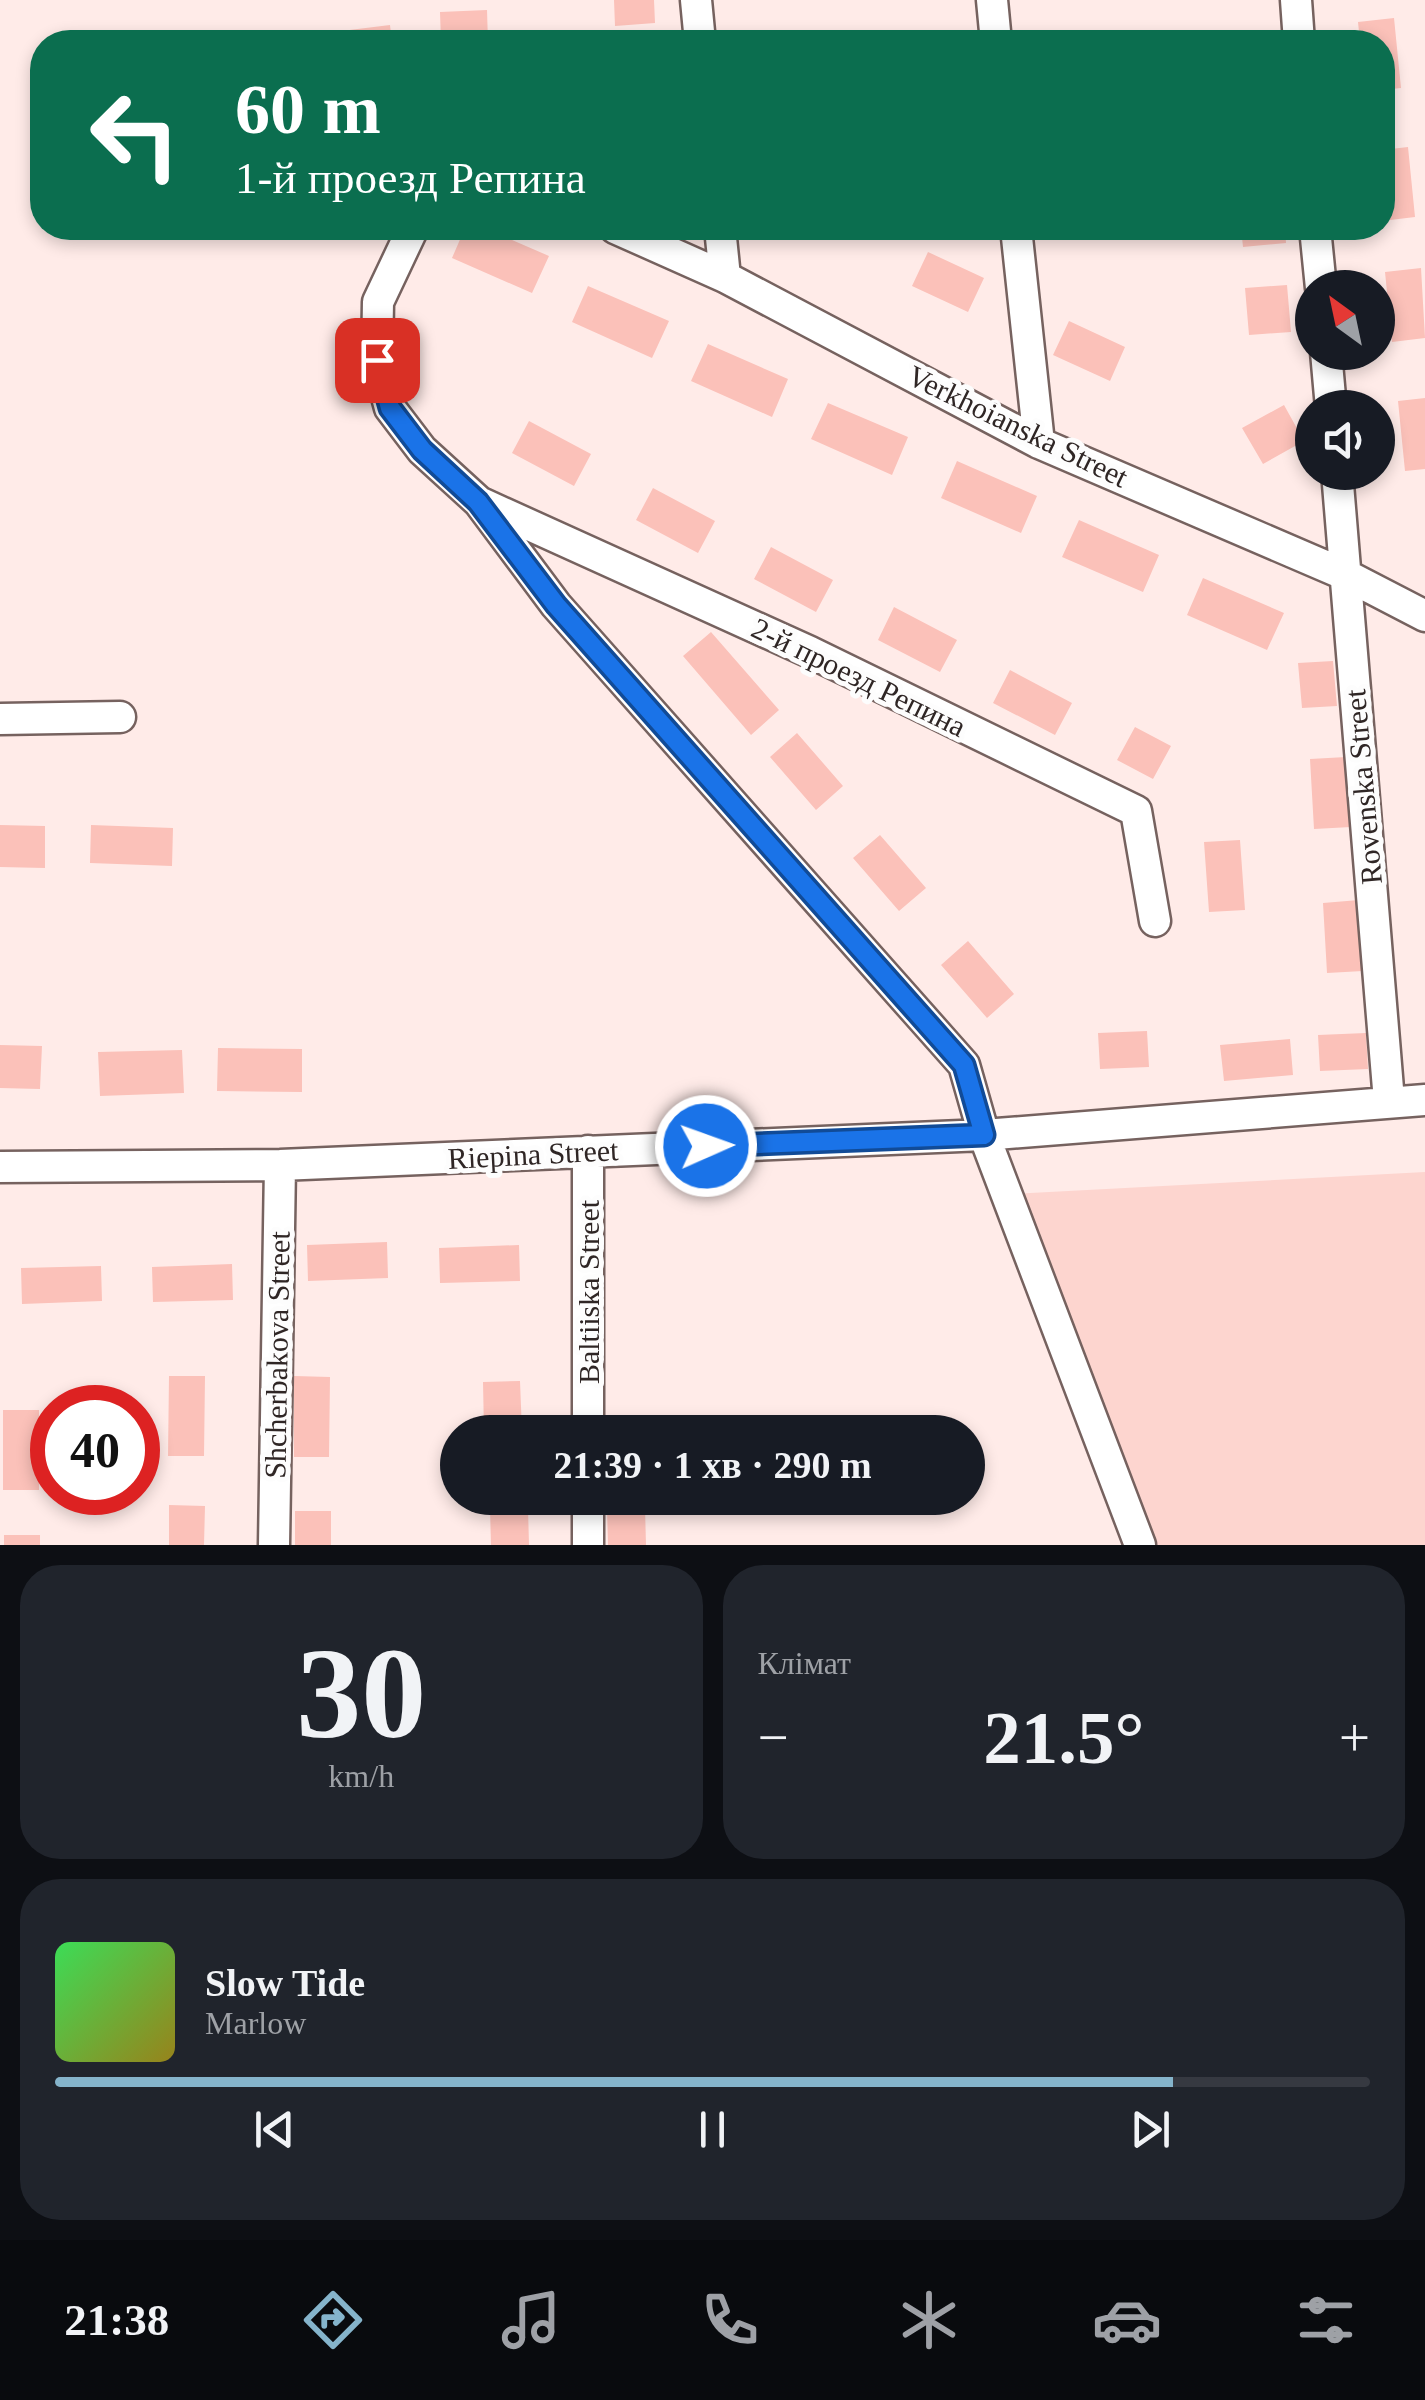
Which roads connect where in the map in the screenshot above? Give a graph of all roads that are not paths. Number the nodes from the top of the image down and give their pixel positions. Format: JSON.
{"nodes":[{"id":1,"x":696,"y":0,"type":"edge"},
{"id":2,"x":992,"y":0,"type":"edge"},
{"id":3,"x":1296,"y":0,"type":"edge"},
{"id":4,"x":699,"y":30,"type":"edge"},
{"id":5,"x":995,"y":30,"type":"edge"},
{"id":6,"x":1298,"y":30,"type":"edge"},
{"id":7,"x":407,"y":240,"type":"edge"},
{"id":8,"x":642,"y":240,"type":"edge"},
{"id":9,"x":721,"y":240,"type":"edge"},
{"id":10,"x":1017,"y":240,"type":"edge"},
{"id":11,"x":1317,"y":240,"type":"edge"},
{"id":12,"x":1320,"y":270,"type":"edge"},
{"id":13,"x":725,"y":277,"type":"junction"},
{"id":14,"x":1039,"y":442,"type":"junction"},
{"id":15,"x":1339,"y":490,"type":"edge"},
{"id":16,"x":478,"y":502,"type":"junction"},
{"id":17,"x":1346,"y":576,"type":"junction"},
{"id":18,"x":1425,"y":616,"type":"edge"},
{"id":19,"x":120,"y":717,"type":"dead end"},
{"id":20,"x":0,"y":719,"type":"edge"},
{"id":21,"x":1155,"y":921,"type":"dead end"},
{"id":22,"x":1390,"y":1100,"type":"junction"},
{"id":23,"x":1425,"y":1100,"type":"edge"},
{"id":24,"x":984,"y":1135,"type":"junction"},
{"id":25,"x":588,"y":1151,"type":"junction"},
{"id":26,"x":0,"y":1166,"type":"edge"},
{"id":27,"x":280,"y":1166,"type":"junction"},
{"id":28,"x":588,"y":1415,"type":"edge"},
{"id":29,"x":588,"y":1515,"type":"edge"},
{"id":30,"x":274,"y":1545,"type":"edge"},
{"id":31,"x":588,"y":1545,"type":"edge"},
{"id":32,"x":1140,"y":1545,"type":"edge"}],
"edges":[{"from":1,"to":4,"type":"street"},
{"from":2,"to":5,"type":"street"},
{"from":3,"to":6,"type":"street"},
{"from":7,"to":16,"type":"street"},
{"from":8,"to":13,"type":"street","name":"Verkhoianska Street"},
{"from":9,"to":13,"type":"street"},
{"from":10,"to":14,"type":"street"},
{"from":11,"to":12,"type":"street"},
{"from":13,"to":14,"type":"street","name":"Verkhoianska Street"},
{"from":14,"to":17,"type":"street","name":"Verkhoianska Street"},
{"from":15,"to":17,"type":"street","name":"Rovenska Street"},
{"from":16,"to":21,"type":"street","name":"2-й проезд Репина"},
{"from":16,"to":24,"type":"street"},
{"from":17,"to":18,"type":"street","name":"Verkhoianska Street"},
{"from":17,"to":22,"type":"street","name":"Rovenska Street"},
{"from":19,"to":20,"type":"street"},
{"from":22,"to":23,"type":"street","name":"Riepina Street"},
{"from":22,"to":24,"type":"street","name":"Riepina Street"},
{"from":24,"to":25,"type":"street","name":"Riepina Street"},
{"from":24,"to":32,"type":"street"},
{"from":25,"to":27,"type":"street","name":"Riepina Street"},
{"from":25,"to":28,"type":"street","name":"Baltiiska Street"},
{"from":26,"to":27,"type":"street","name":"Riepina Street"},
{"from":27,"to":30,"type":"street","name":"Shcherbakova Street"},
{"from":29,"to":31,"type":"street"}]}
